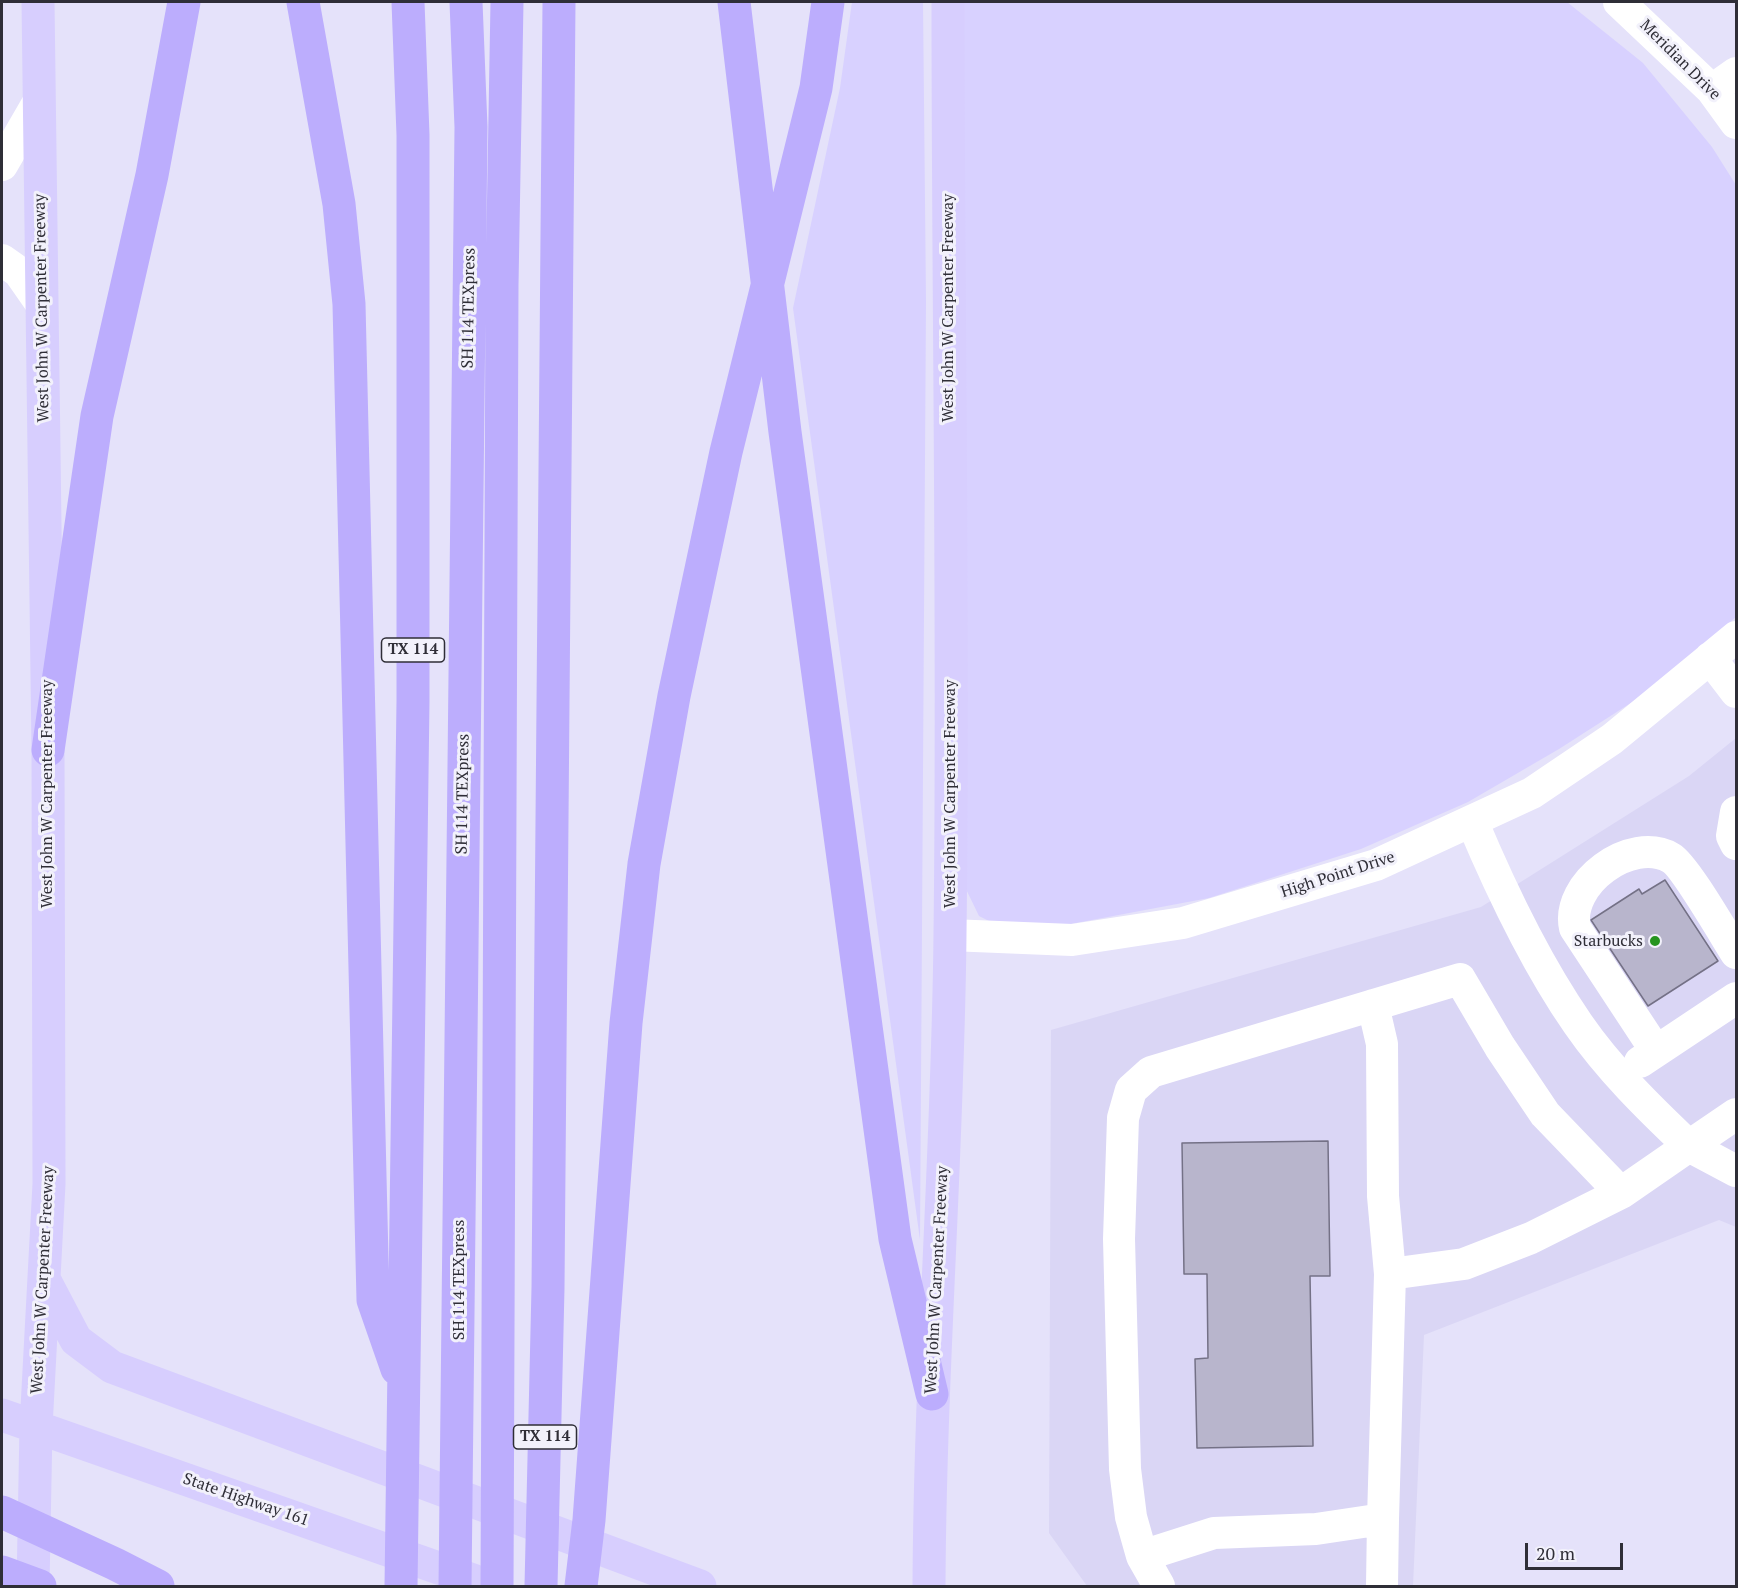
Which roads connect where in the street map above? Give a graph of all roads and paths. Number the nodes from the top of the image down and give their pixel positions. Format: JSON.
{"nodes":[{"id":1,"x":38,"y":2,"type":"edge"},
{"id":2,"x":184,"y":2,"type":"edge"},
{"id":3,"x":303,"y":2,"type":"edge"},
{"id":4,"x":408,"y":2,"type":"edge"},
{"id":5,"x":466,"y":2,"type":"edge"},
{"id":6,"x":507,"y":2,"type":"edge"},
{"id":7,"x":559,"y":2,"type":"edge"},
{"id":8,"x":734,"y":2,"type":"edge"},
{"id":9,"x":828,"y":2,"type":"edge"},
{"id":10,"x":948,"y":2,"type":"edge"},
{"id":11,"x":1619,"y":2,"type":"edge"},
{"id":12,"x":1725,"y":82,"type":"edge"},
{"id":13,"x":39,"y":101,"type":"junction"},
{"id":14,"x":1737,"y":123,"type":"edge"},
{"id":15,"x":2,"y":165,"type":"edge"},
{"id":16,"x":2,"y":260,"type":"edge"},
{"id":17,"x":42,"y":305,"type":"junction"},
{"id":18,"x":1737,"y":638,"type":"edge"},
{"id":19,"x":1710,"y":658,"type":"junction"},
{"id":20,"x":1737,"y":692,"type":"edge"},
{"id":21,"x":48,"y":750,"type":"junction"},
{"id":22,"x":1737,"y":812,"type":"edge"},
{"id":23,"x":1472,"y":820,"type":"junction"},
{"id":24,"x":1737,"y":844,"type":"edge"},
{"id":25,"x":950,"y":935,"type":"junction"},
{"id":26,"x":1737,"y":953,"type":"edge"},
{"id":27,"x":1737,"y":998,"type":"edge"},
{"id":28,"x":1373,"y":1005,"type":"junction"},
{"id":29,"x":1656,"y":1051,"type":"junction"},
{"id":30,"x":1619,"y":1076,"type":"junction"},
{"id":31,"x":1737,"y":1114,"type":"edge"},
{"id":32,"x":1689,"y":1146,"type":"junction"},
{"id":33,"x":1737,"y":1171,"type":"edge"},
{"id":34,"x":1621,"y":1193,"type":"junction"},
{"id":35,"x":1390,"y":1274,"type":"junction"},
{"id":36,"x":44,"y":1279,"type":"junction"},
{"id":37,"x":405,"y":1393,"type":"junction"},
{"id":38,"x":932,"y":1394,"type":"junction"},
{"id":39,"x":2,"y":1415,"type":"edge"},
{"id":40,"x":36,"y":1427,"type":"junction"},
{"id":41,"x":2,"y":1512,"type":"edge"},
{"id":42,"x":1383,"y":1519,"type":"junction"},
{"id":43,"x":930,"y":1550,"type":"junction"},
{"id":44,"x":1142,"y":1556,"type":"junction"},
{"id":45,"x":2,"y":1572,"type":"edge"},
{"id":46,"x":33,"y":1587,"type":"edge"},
{"id":47,"x":40,"y":1587,"type":"edge"},
{"id":48,"x":158,"y":1587,"type":"edge"},
{"id":49,"x":401,"y":1587,"type":"edge"},
{"id":50,"x":455,"y":1587,"type":"edge"},
{"id":51,"x":490,"y":1587,"type":"edge"},
{"id":52,"x":497,"y":1587,"type":"edge"},
{"id":53,"x":541,"y":1587,"type":"edge"},
{"id":54,"x":581,"y":1587,"type":"edge"},
{"id":55,"x":700,"y":1587,"type":"edge"},
{"id":56,"x":909,"y":1587,"type":"edge"},
{"id":57,"x":929,"y":1587,"type":"edge"},
{"id":58,"x":1159,"y":1587,"type":"edge"},
{"id":59,"x":1382,"y":1587,"type":"edge"}],
"edges":[{"from":1,"to":13,"type":"main road","name":"West John W Carpenter Freeway"},
{"from":2,"to":21,"type":"highway"},
{"from":3,"to":37,"type":"highway"},
{"from":4,"to":37,"type":"highway","number":"TX 114"},
{"from":5,"to":50,"type":"highway","name":"SH 114 TEXpress"},
{"from":6,"to":52,"type":"highway","name":"SH 114 TEXpress"},
{"from":7,"to":53,"type":"highway","number":"TX 114"},
{"from":8,"to":38,"type":"highway"},
{"from":9,"to":54,"type":"highway"},
{"from":10,"to":25,"type":"main road","name":"West John W Carpenter Freeway"},
{"from":11,"to":12,"type":"street","name":"Meridian Drive"},
{"from":12,"to":14,"type":"street","name":"Meridian Drive"},
{"from":13,"to":15,"type":"street"},
{"from":13,"to":17,"type":"main road","name":"West John W Carpenter Freeway"},
{"from":16,"to":17,"type":"street"},
{"from":17,"to":21,"type":"main road","name":"West John W Carpenter Freeway"},
{"from":18,"to":19,"type":"street","name":"High Point Drive"},
{"from":19,"to":20,"type":"street"},
{"from":19,"to":23,"type":"street","name":"High Point Drive"},
{"from":21,"to":36,"type":"main road","name":"West John W Carpenter Freeway"},
{"from":22,"to":24,"type":"street"},
{"from":23,"to":25,"type":"street","name":"High Point Drive"},
{"from":23,"to":30,"type":"street"},
{"from":25,"to":38,"type":"main road","name":"West John W Carpenter Freeway"},
{"from":26,"to":29,"type":"street"},
{"from":27,"to":29,"type":"street"},
{"from":28,"to":34,"type":"street"},
{"from":28,"to":35,"type":"street"},
{"from":28,"to":44,"type":"street"},
{"from":29,"to":30,"type":"street"},
{"from":30,"to":32,"type":"street"},
{"from":31,"to":32,"type":"street"},
{"from":32,"to":33,"type":"street"},
{"from":32,"to":34,"type":"street"},
{"from":34,"to":35,"type":"street"},
{"from":35,"to":42,"type":"street"},
{"from":36,"to":40,"type":"main road","name":"West John W Carpenter Freeway"},
{"from":36,"to":55,"type":"main road"},
{"from":37,"to":49,"type":"highway","number":"TX 114"},
{"from":38,"to":43,"type":"main road","name":"West John W Carpenter Freeway"},
{"from":39,"to":40,"type":"main road","name":"State Highway 161"},
{"from":40,"to":46,"type":"main road","name":"West John W Carpenter Freeway"},
{"from":40,"to":51,"type":"main road","name":"State Highway 161"},
{"from":41,"to":48,"type":"highway"},
{"from":42,"to":44,"type":"street"},
{"from":42,"to":59,"type":"street"},
{"from":43,"to":56,"type":"main road"},
{"from":43,"to":57,"type":"main road","name":"West John W Carpenter Freeway"},
{"from":44,"to":58,"type":"street"},
{"from":45,"to":47,"type":"highway"}]}
